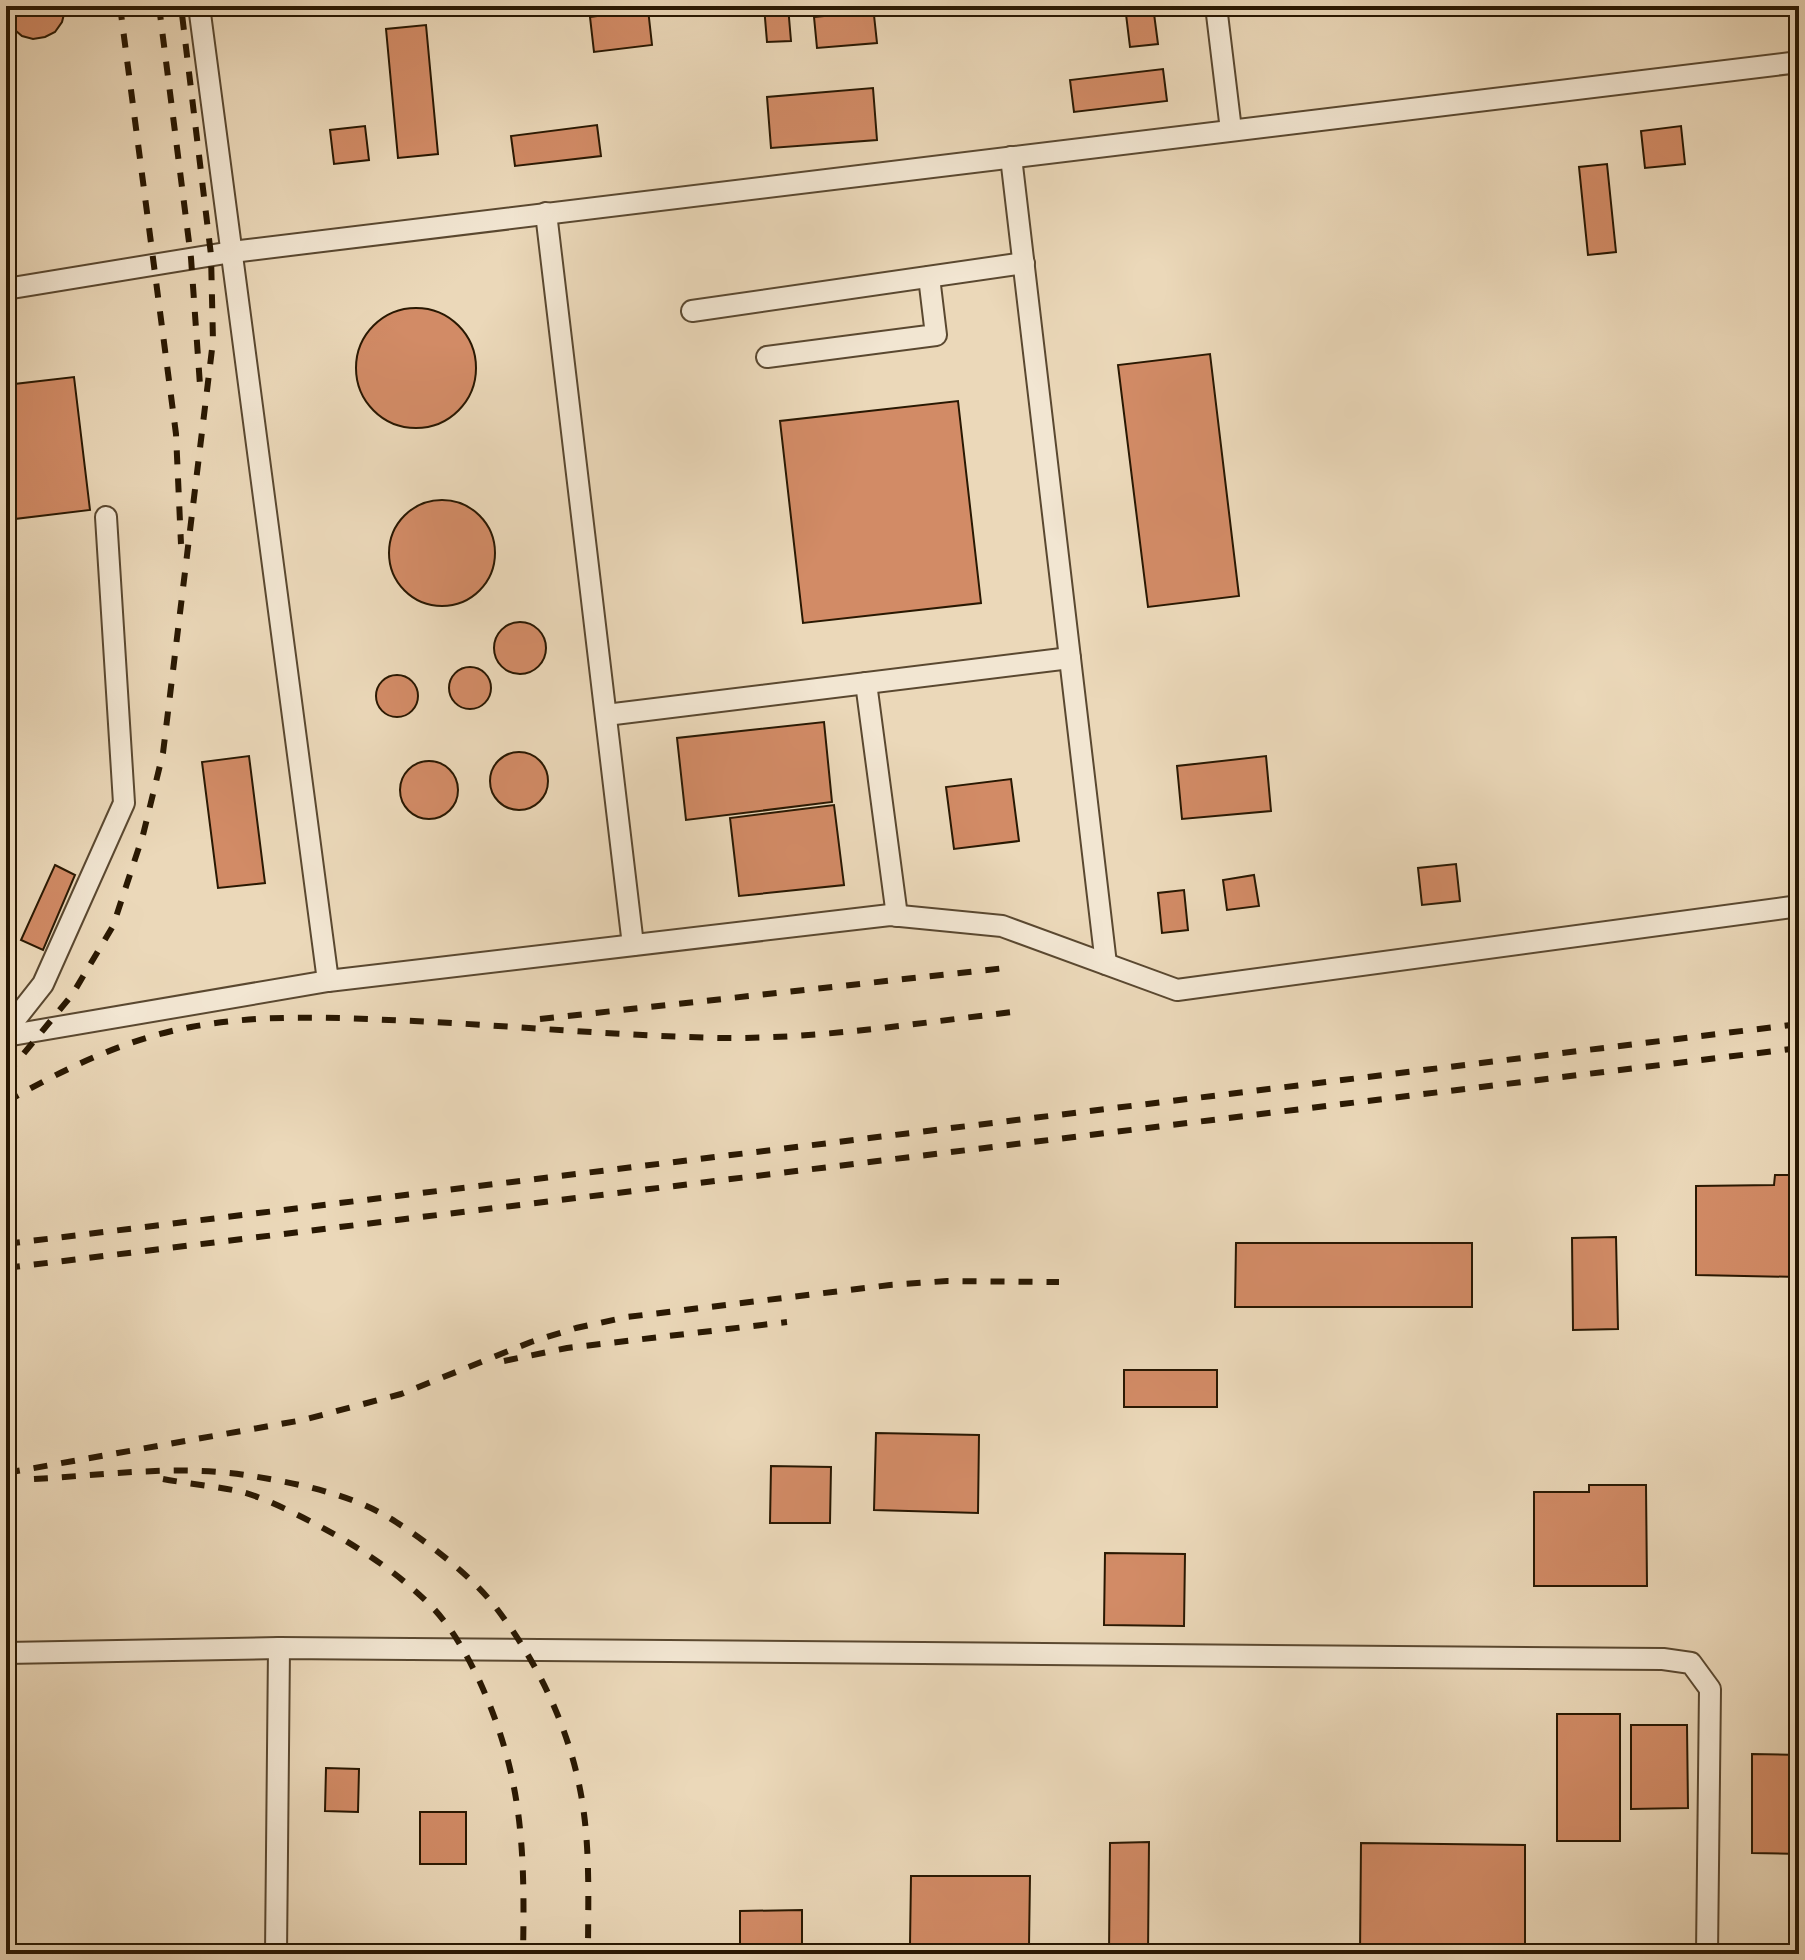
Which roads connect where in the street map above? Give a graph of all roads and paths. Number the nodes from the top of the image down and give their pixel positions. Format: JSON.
{"nodes":[{"id":1,"x":199,"y":6,"type":"edge"},
{"id":2,"x":1216,"y":6,"type":"edge"},
{"id":3,"x":1799,"y":62,"type":"edge"},
{"id":4,"x":1231,"y":130,"type":"junction"},
{"id":5,"x":1011,"y":157,"type":"junction"},
{"id":6,"x":546,"y":213,"type":"junction"},
{"id":7,"x":232,"y":252,"type":"junction"},
{"id":8,"x":1024,"y":263,"type":"junction"},
{"id":9,"x":929,"y":277,"type":"junction"},
{"id":10,"x":6,"y":289,"type":"edge"},
{"id":11,"x":692,"y":311,"type":"dead end"},
{"id":12,"x":767,"y":357,"type":"dead end"},
{"id":13,"x":106,"y":517,"type":"dead end"},
{"id":14,"x":1070,"y":658,"type":"junction"},
{"id":15,"x":866,"y":683,"type":"junction"},
{"id":16,"x":606,"y":715,"type":"junction"},
{"id":17,"x":1799,"y":906,"type":"edge"},
{"id":18,"x":897,"y":916,"type":"junction"},
{"id":19,"x":633,"y":945,"type":"junction"},
{"id":20,"x":1106,"y":964,"type":"junction"},
{"id":21,"x":328,"y":981,"type":"junction"},
{"id":22,"x":6,"y":1034,"type":"edge"},
{"id":23,"x":279,"y":1648,"type":"junction"},
{"id":24,"x":6,"y":1653,"type":"edge"},
{"id":25,"x":276,"y":1954,"type":"edge"},
{"id":26,"x":1707,"y":1954,"type":"edge"}],
"edges":[{"from":1,"to":7,"type":"lane"},
{"from":2,"to":4,"type":"lane"},
{"from":3,"to":4,"type":"lane"},
{"from":4,"to":5,"type":"lane"},
{"from":5,"to":6,"type":"lane"},
{"from":5,"to":8,"type":"lane"},
{"from":6,"to":7,"type":"lane"},
{"from":6,"to":16,"type":"lane"},
{"from":7,"to":10,"type":"lane"},
{"from":7,"to":21,"type":"lane"},
{"from":8,"to":9,"type":"lane"},
{"from":8,"to":14,"type":"lane"},
{"from":9,"to":11,"type":"lane"},
{"from":9,"to":12,"type":"lane"},
{"from":13,"to":22,"type":"lane"},
{"from":14,"to":15,"type":"lane"},
{"from":14,"to":20,"type":"lane"},
{"from":15,"to":16,"type":"lane"},
{"from":15,"to":18,"type":"lane"},
{"from":16,"to":19,"type":"lane"},
{"from":17,"to":20,"type":"lane"},
{"from":18,"to":19,"type":"lane"},
{"from":18,"to":20,"type":"lane"},
{"from":19,"to":21,"type":"lane"},
{"from":21,"to":22,"type":"lane"},
{"from":23,"to":24,"type":"lane"},
{"from":23,"to":25,"type":"lane"},
{"from":23,"to":26,"type":"lane"}]}
